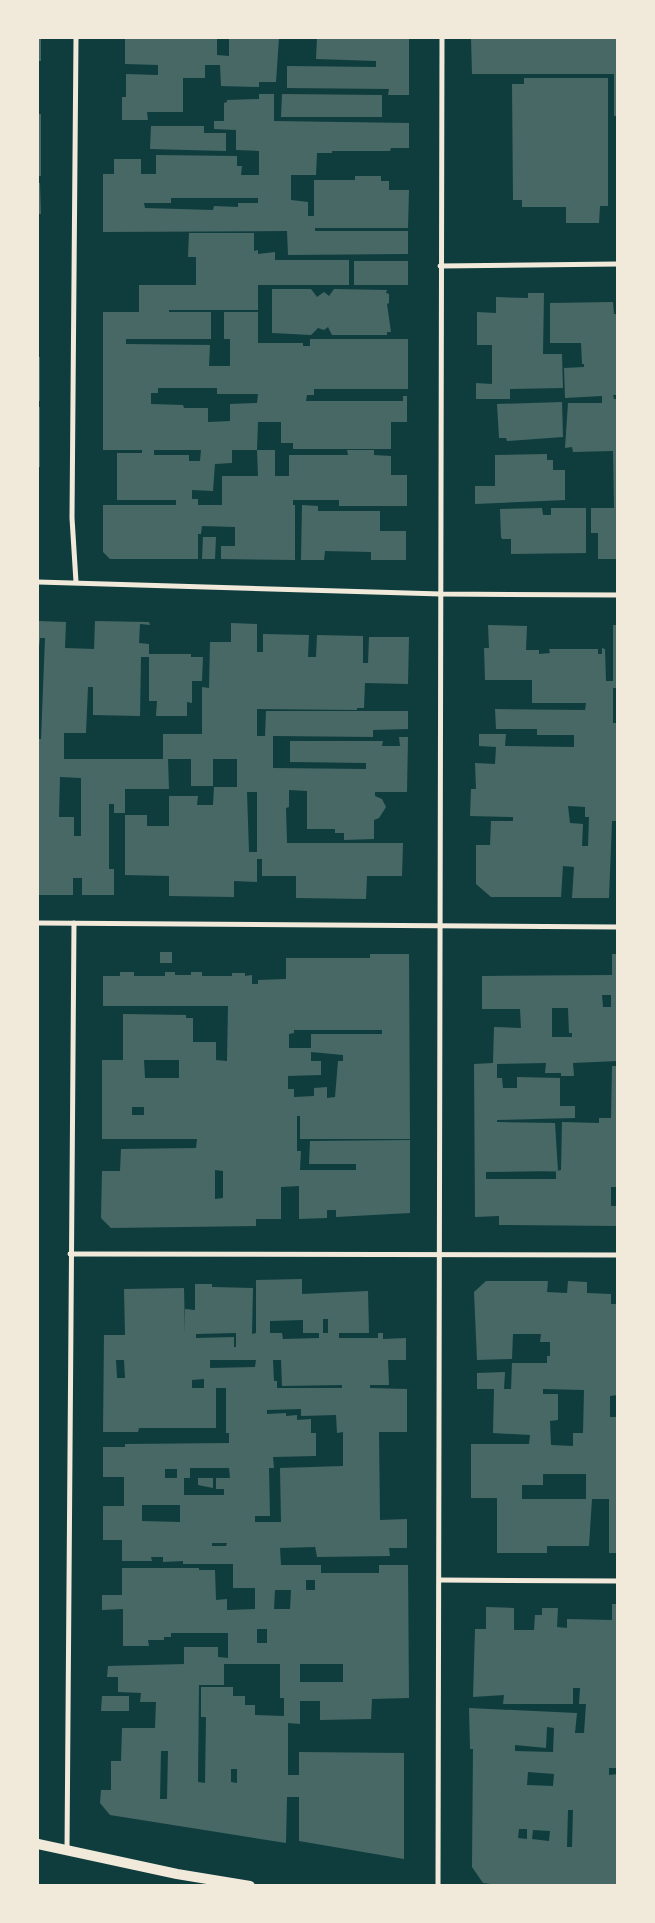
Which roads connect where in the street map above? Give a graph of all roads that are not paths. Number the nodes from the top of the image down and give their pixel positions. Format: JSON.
{"nodes":[{"id":1,"x":76,"y":38,"type":"edge"},
{"id":2,"x":442,"y":38,"type":"edge"},
{"id":3,"x":618,"y":264,"type":"edge"},
{"id":4,"x":440,"y":266,"type":"junction"},
{"id":5,"x":38,"y":582,"type":"edge"},
{"id":6,"x":76,"y":582,"type":"junction"},
{"id":7,"x":441,"y":594,"type":"junction"},
{"id":8,"x":618,"y":595,"type":"edge"},
{"id":9,"x":38,"y":923,"type":"edge"},
{"id":10,"x":74,"y":923,"type":"junction"},
{"id":11,"x":440,"y":927,"type":"junction"},
{"id":12,"x":618,"y":927,"type":"edge"},
{"id":13,"x":70,"y":1254,"type":"junction"},
{"id":14,"x":440,"y":1255,"type":"junction"},
{"id":15,"x":618,"y":1255,"type":"edge"},
{"id":16,"x":440,"y":1580,"type":"junction"},
{"id":17,"x":618,"y":1581,"type":"edge"},
{"id":18,"x":38,"y":1844,"type":"edge"},
{"id":19,"x":67,"y":1850,"type":"junction"},
{"id":20,"x":248,"y":1885,"type":"edge"},
{"id":21,"x":438,"y":1886,"type":"edge"}],
"edges":[{"from":1,"to":6,"type":"street"},
{"from":2,"to":4,"type":"street"},
{"from":3,"to":4,"type":"street"},
{"from":4,"to":7,"type":"street"},
{"from":5,"to":6,"type":"street"},
{"from":6,"to":7,"type":"street"},
{"from":7,"to":8,"type":"street"},
{"from":7,"to":11,"type":"street"},
{"from":9,"to":10,"type":"street"},
{"from":10,"to":11,"type":"street"},
{"from":10,"to":13,"type":"street"},
{"from":11,"to":12,"type":"street"},
{"from":11,"to":14,"type":"street"},
{"from":13,"to":14,"type":"street"},
{"from":13,"to":19,"type":"street"},
{"from":14,"to":15,"type":"street"},
{"from":14,"to":16,"type":"street"},
{"from":16,"to":17,"type":"street"},
{"from":16,"to":21,"type":"street"},
{"from":18,"to":19,"type":"main road"},
{"from":19,"to":20,"type":"main road"}]}
